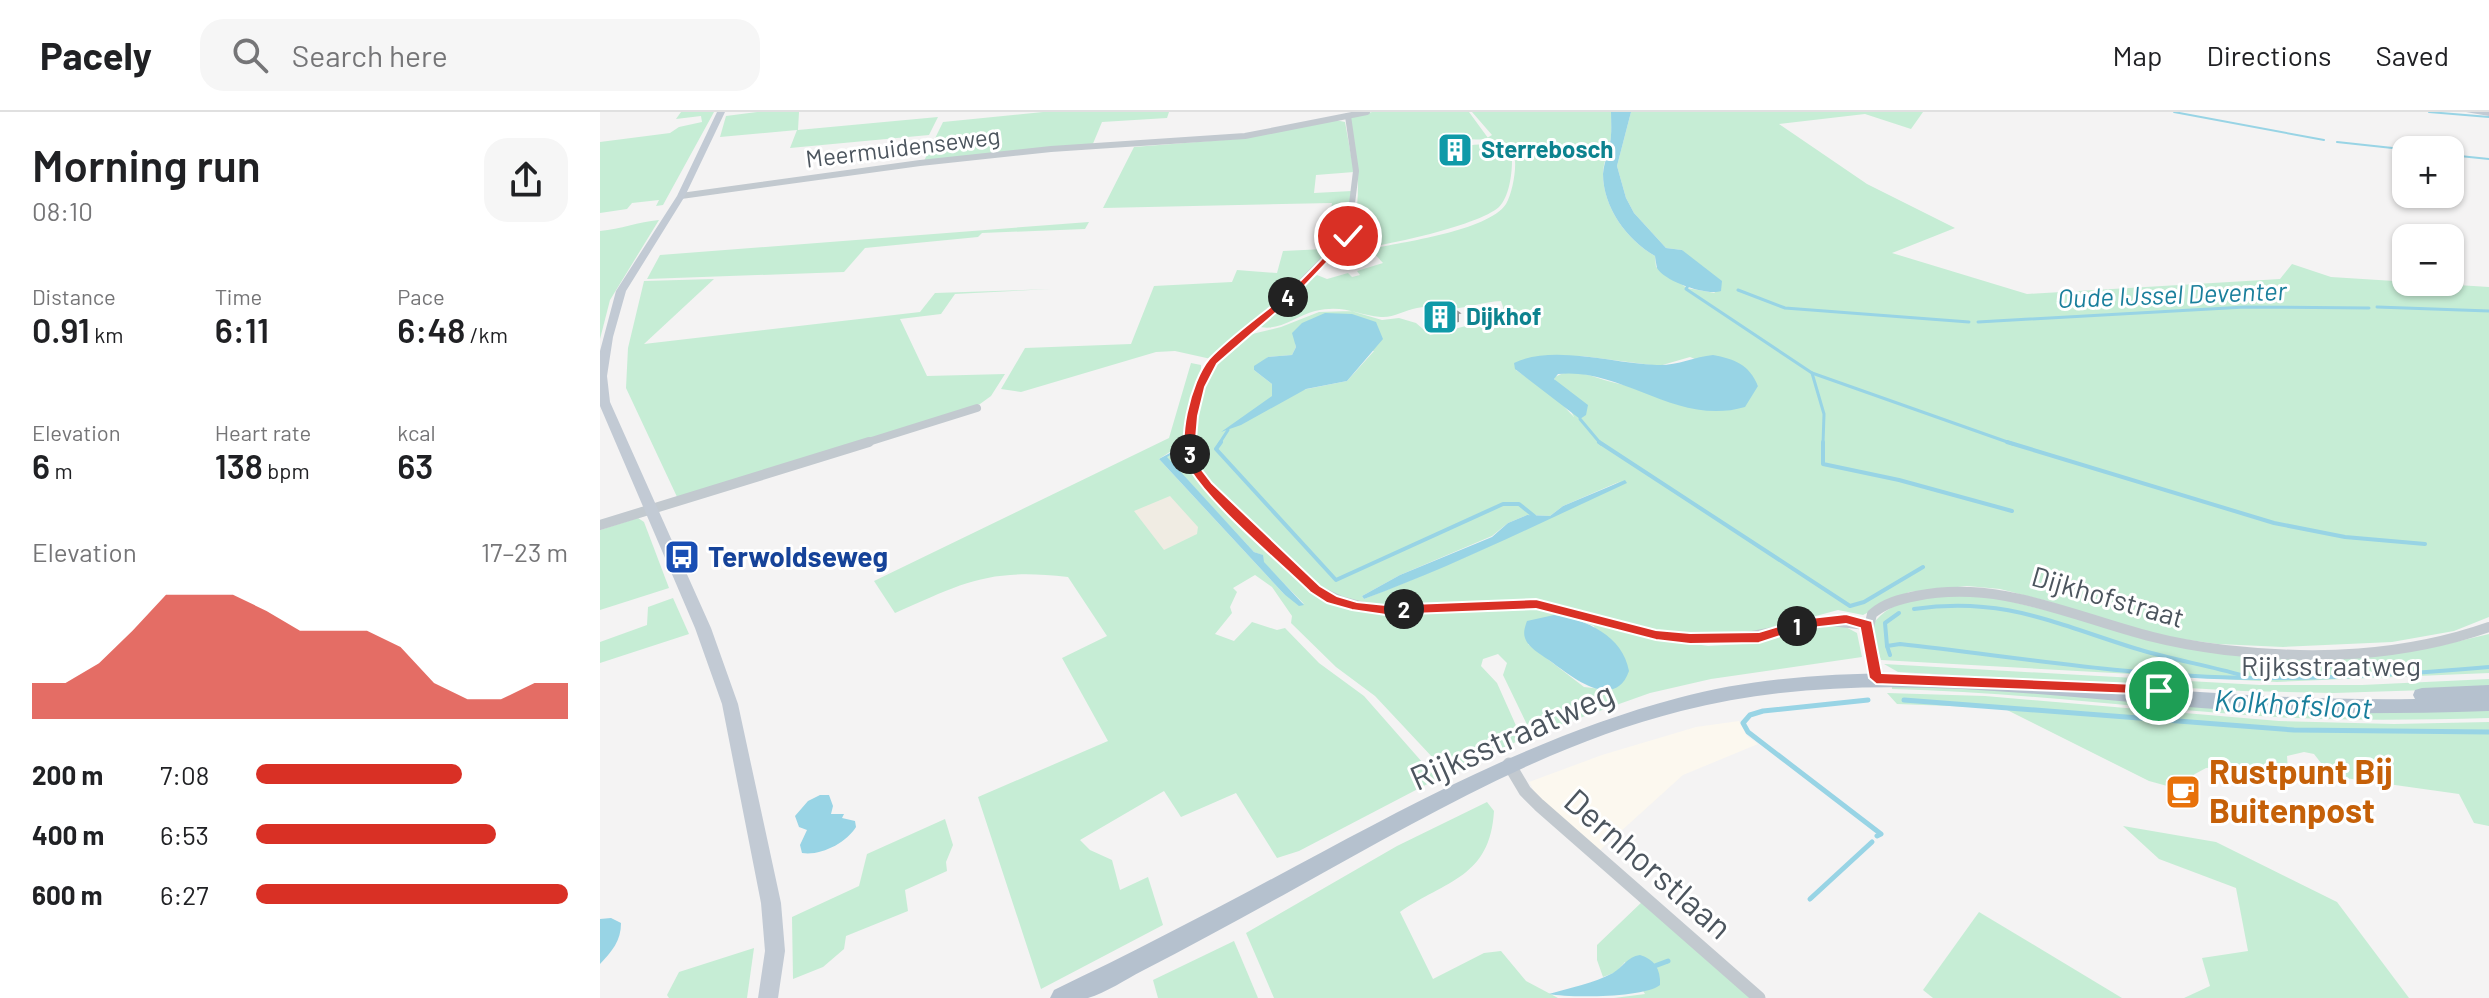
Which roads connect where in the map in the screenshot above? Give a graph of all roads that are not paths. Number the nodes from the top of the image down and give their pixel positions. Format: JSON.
{"nodes":[{"id":1,"x":721,"y":112,"type":"edge"},
{"id":2,"x":1367,"y":112,"type":"edge"},
{"id":3,"x":2470,"y":112,"type":"edge"},
{"id":4,"x":2489,"y":114,"type":"edge"},
{"id":5,"x":1348,"y":116,"type":"junction"},
{"id":6,"x":681,"y":196,"type":"junction"},
{"id":7,"x":977,"y":408,"type":"dead end"},
{"id":8,"x":651,"y":509,"type":"junction"},
{"id":9,"x":600,"y":525,"type":"edge"},
{"id":10,"x":1867,"y":625,"type":"junction"},
{"id":11,"x":2489,"y":627,"type":"edge"},
{"id":12,"x":1876,"y":678,"type":"junction"},
{"id":13,"x":2076,"y":688,"type":"junction"},
{"id":14,"x":2489,"y":692,"type":"edge"},
{"id":15,"x":2489,"y":704,"type":"edge"},
{"id":16,"x":1509,"y":764,"type":"junction"},
{"id":17,"x":768,"y":998,"type":"edge"},
{"id":18,"x":1062,"y":998,"type":"edge"},
{"id":19,"x":1759,"y":998,"type":"edge"}],
"edges":[{"from":1,"to":6,"type":"main road"},
{"from":2,"to":5,"type":"street","name":"Meermuidenseweg"},
{"from":3,"to":4,"type":"main road"},
{"from":5,"to":6,"type":"street","name":"Meermuidenseweg"},
{"from":5,"to":10,"type":"street"},
{"from":6,"to":8,"type":"main road"},
{"from":7,"to":8,"type":"street"},
{"from":8,"to":9,"type":"street"},
{"from":8,"to":17,"type":"main road"},
{"from":10,"to":11,"type":"street","name":"Dijkhofstraat"},
{"from":10,"to":12,"type":"street"},
{"from":12,"to":13,"type":"main road","name":"Rijksstraatweg"},
{"from":12,"to":16,"type":"main road","name":"Rijksstraatweg"},
{"from":13,"to":14,"type":"main road","name":"Rijksstraatweg"},
{"from":13,"to":15,"type":"main road","name":"Rijksstraatweg"},
{"from":16,"to":18,"type":"main road","name":"Rijksstraatweg"},
{"from":16,"to":19,"type":"street","name":"Dernhorstlaan"}]}
